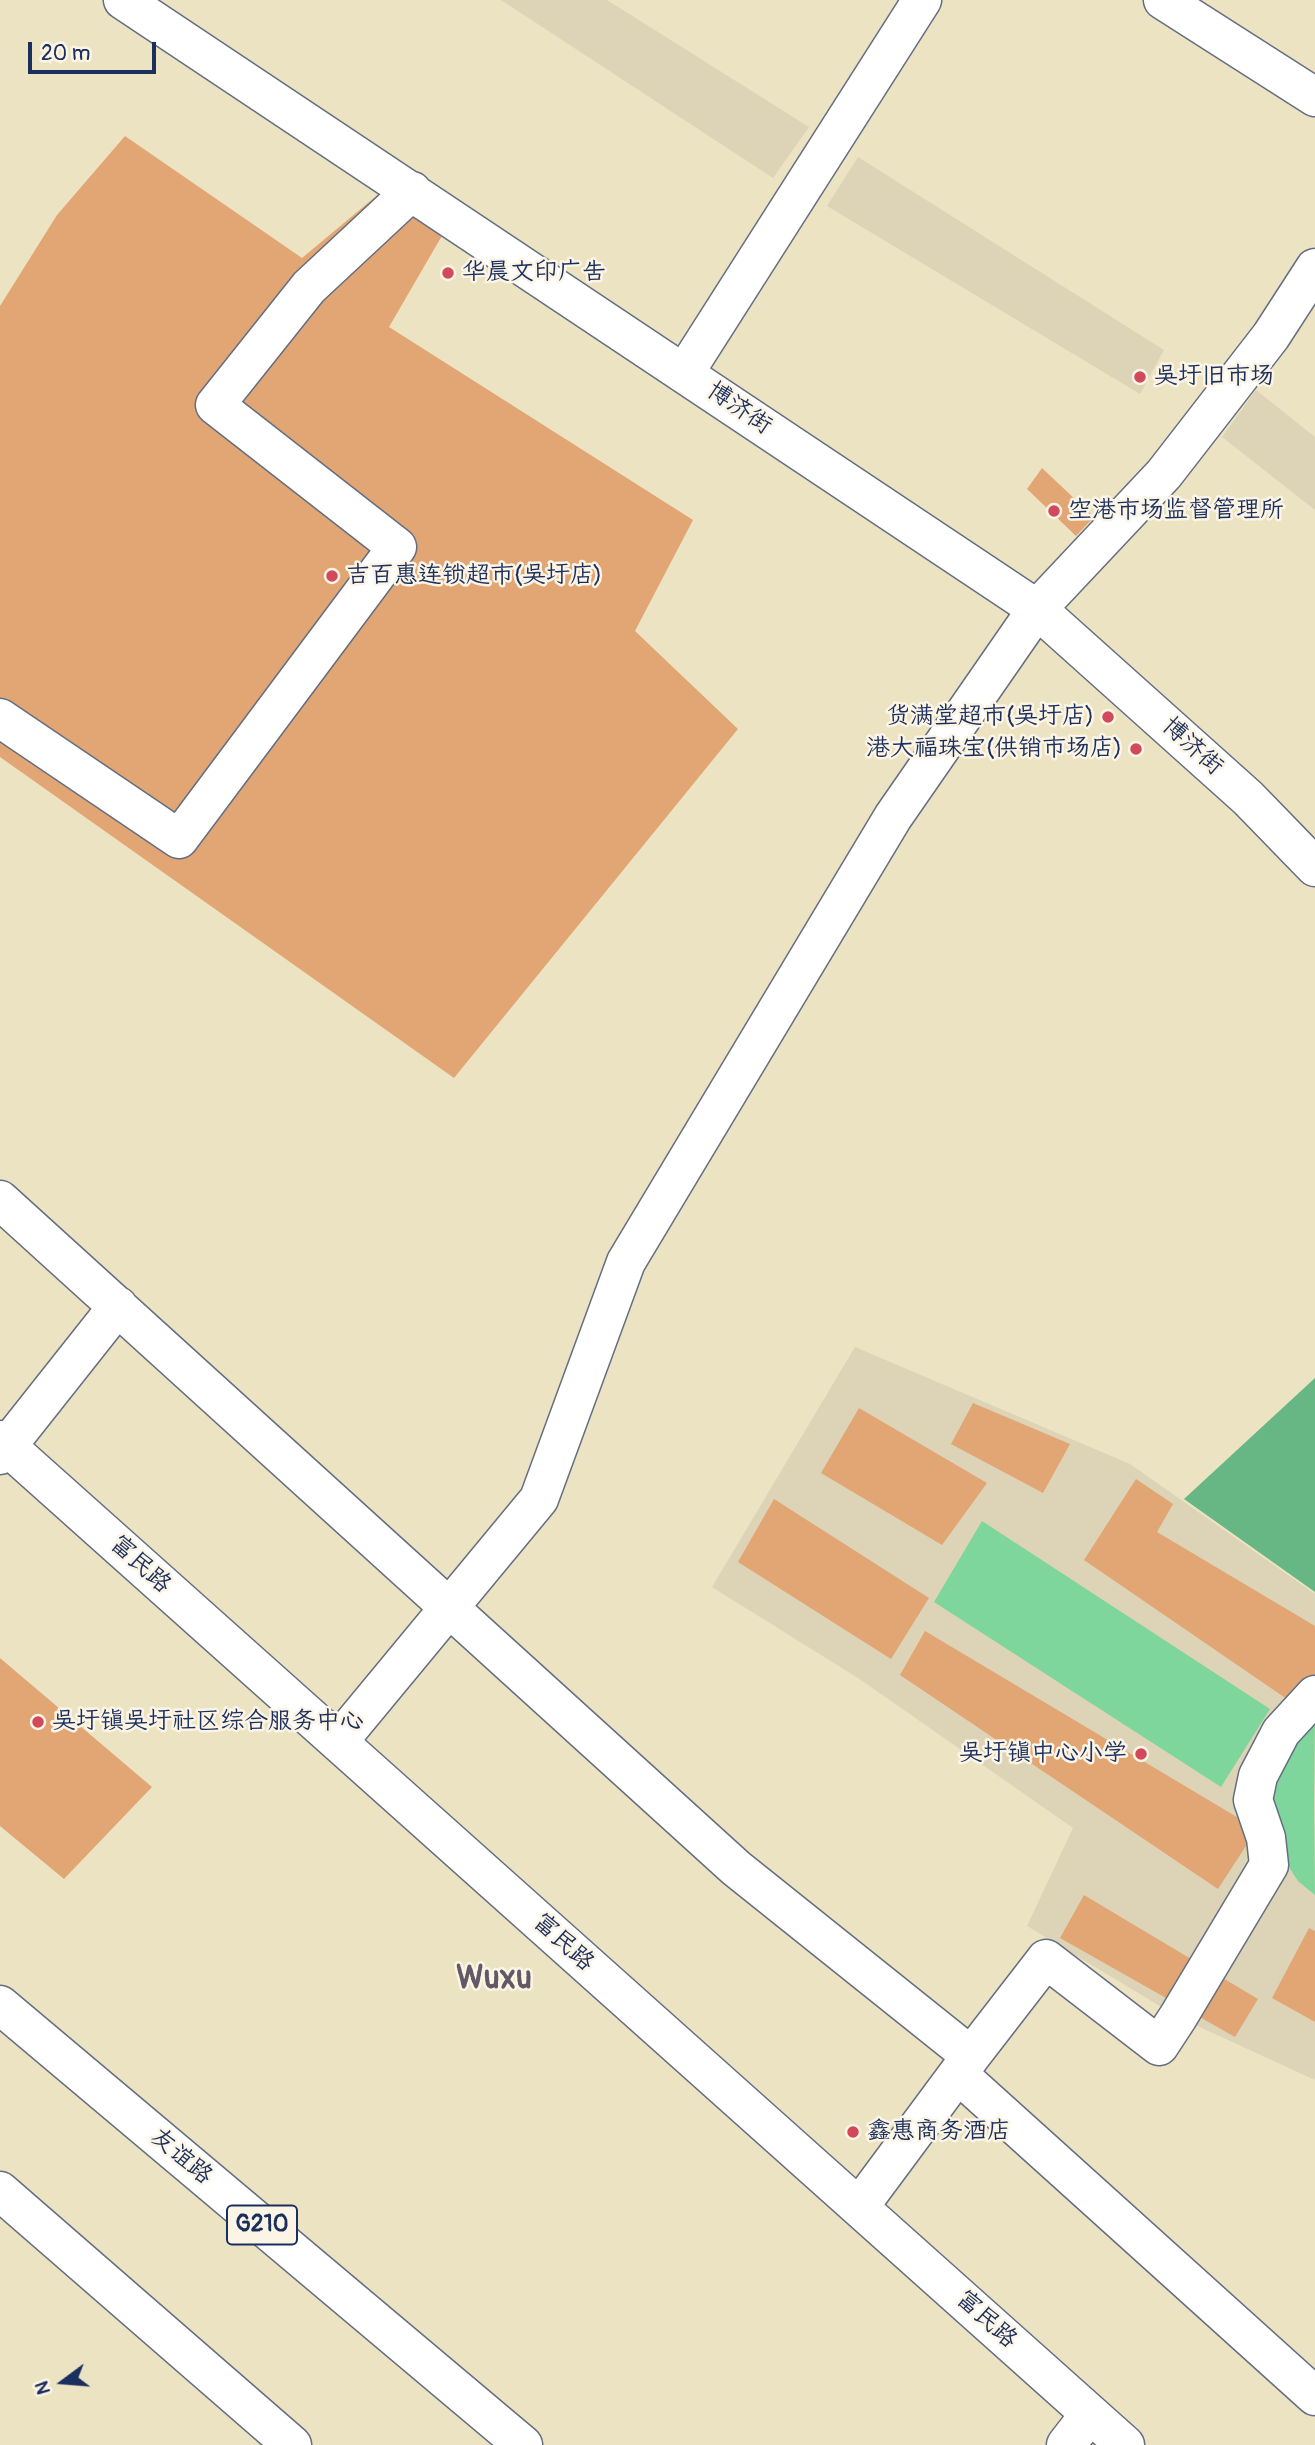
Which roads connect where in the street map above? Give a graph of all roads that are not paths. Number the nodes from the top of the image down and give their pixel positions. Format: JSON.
{"nodes":[{"id":1,"x":123,"y":0,"type":"edge"},
{"id":2,"x":922,"y":0,"type":"edge"},
{"id":3,"x":1163,"y":0,"type":"edge"},
{"id":4,"x":1315,"y":97,"type":"edge"},
{"id":5,"x":412,"y":191,"type":"junction"},
{"id":6,"x":1315,"y":268,"type":"edge"},
{"id":7,"x":685,"y":372,"type":"junction"},
{"id":8,"x":1037,"y":609,"type":"junction"},
{"id":9,"x":0,"y":718,"type":"edge"},
{"id":10,"x":1315,"y":867,"type":"edge"},
{"id":11,"x":0,"y":1200,"type":"edge"},
{"id":12,"x":118,"y":1306,"type":"junction"},
{"id":13,"x":2,"y":1447,"type":"edge"},
{"id":14,"x":450,"y":1609,"type":"junction"},
{"id":15,"x":1315,"y":1695,"type":"edge"},
{"id":16,"x":338,"y":1742,"type":"junction"},
{"id":17,"x":0,"y":2005,"type":"edge"},
{"id":18,"x":964,"y":2065,"type":"junction"},
{"id":19,"x":0,"y":2190,"type":"edge"},
{"id":20,"x":859,"y":2207,"type":"junction"},
{"id":21,"x":1315,"y":2396,"type":"edge"},
{"id":22,"x":1090,"y":2414,"type":"junction"},
{"id":23,"x":292,"y":2445,"type":"edge"},
{"id":24,"x":523,"y":2445,"type":"edge"},
{"id":25,"x":1066,"y":2445,"type":"edge"},
{"id":26,"x":1125,"y":2445,"type":"edge"}],
"edges":[{"from":1,"to":5,"type":"main road","name":"博济街"},
{"from":2,"to":7,"type":"main road"},
{"from":3,"to":4,"type":"main road"},
{"from":5,"to":7,"type":"main road","name":"博济街"},
{"from":5,"to":9,"type":"main road"},
{"from":6,"to":8,"type":"main road"},
{"from":7,"to":8,"type":"main road","name":"博济街"},
{"from":8,"to":10,"type":"main road","name":"博济街"},
{"from":8,"to":14,"type":"main road"},
{"from":11,"to":12,"type":"main road"},
{"from":12,"to":13,"type":"main road"},
{"from":12,"to":14,"type":"main road"},
{"from":13,"to":16,"type":"main road","name":"富民路"},
{"from":14,"to":16,"type":"main road"},
{"from":14,"to":18,"type":"main road"},
{"from":15,"to":18,"type":"main road"},
{"from":16,"to":20,"type":"main road","name":"富民路"},
{"from":17,"to":24,"type":"main road","name":"友谊路","number":"G210"},
{"from":18,"to":20,"type":"main road"},
{"from":18,"to":21,"type":"main road"},
{"from":19,"to":23,"type":"main road"},
{"from":20,"to":22,"type":"main road","name":"富民路"},
{"from":22,"to":25,"type":"main road"},
{"from":22,"to":26,"type":"main road","name":"富民路"}]}
